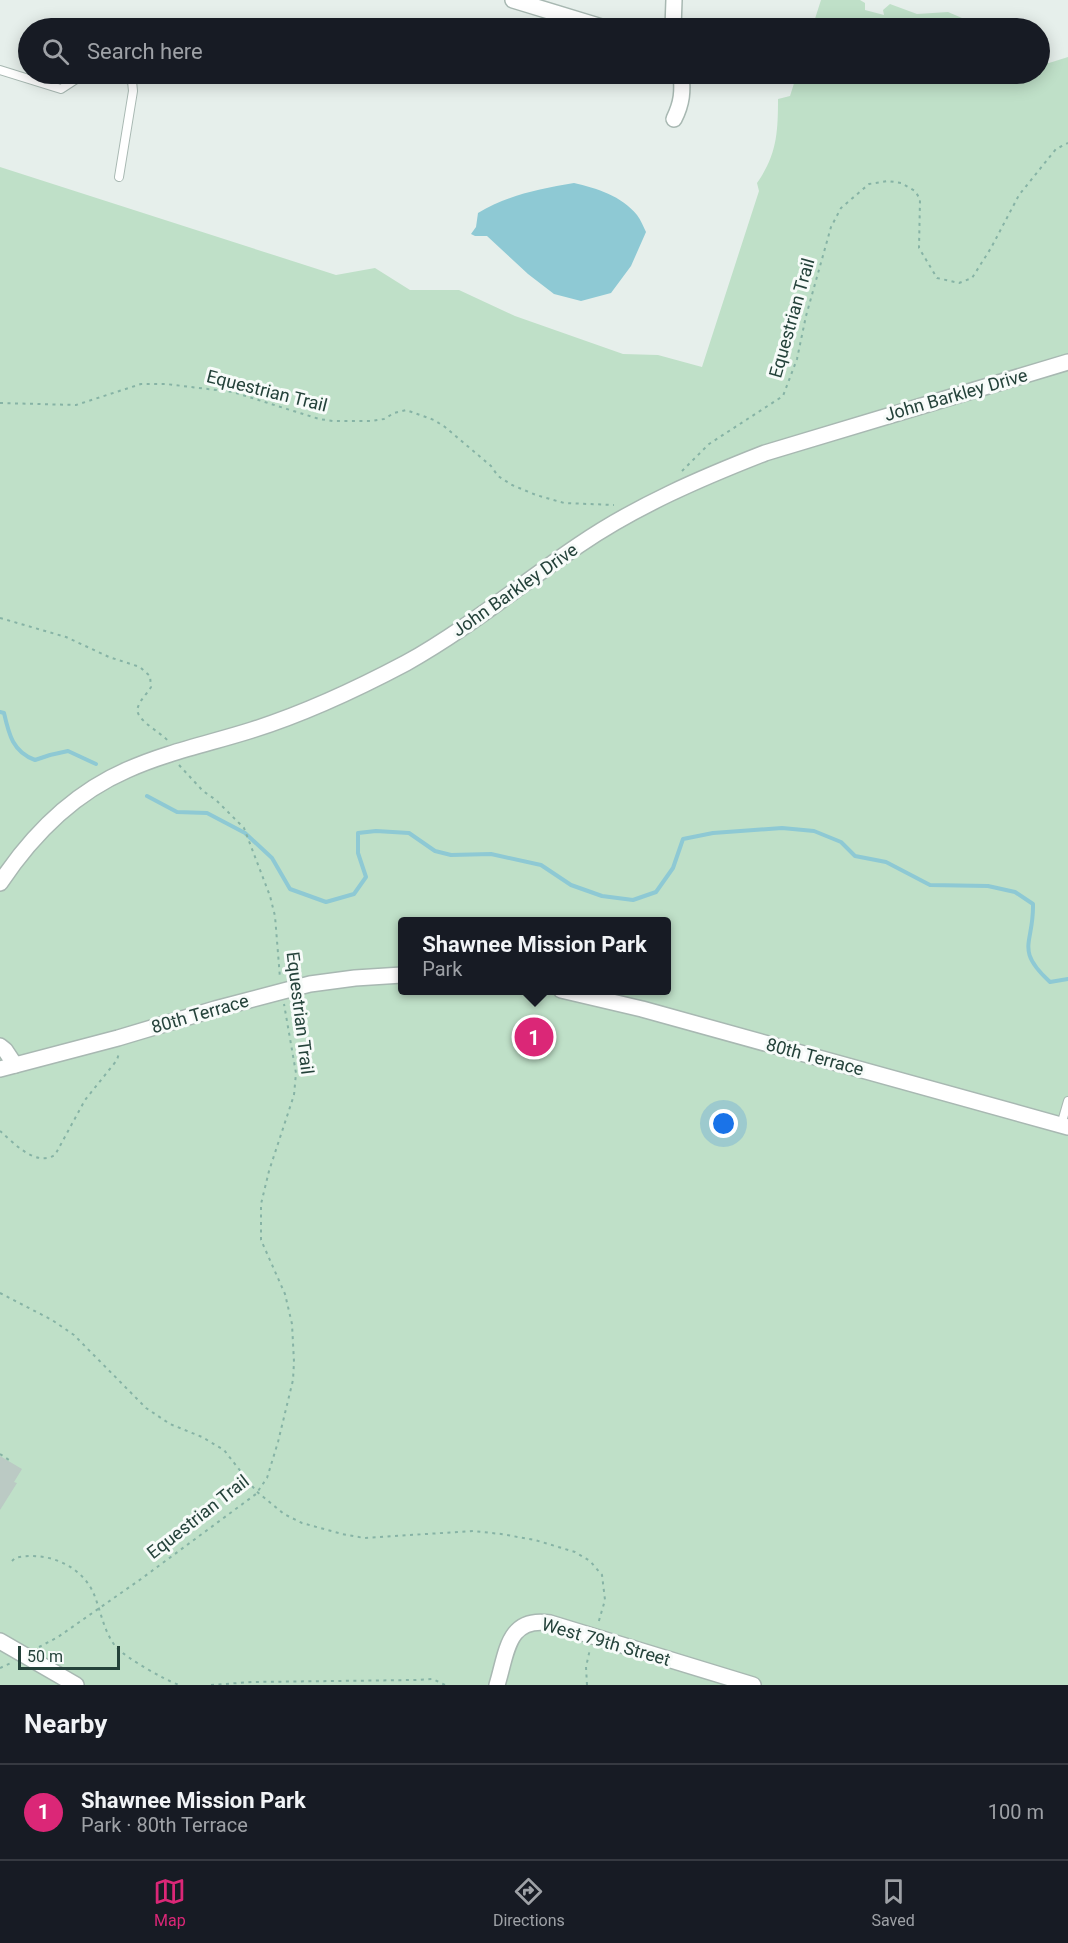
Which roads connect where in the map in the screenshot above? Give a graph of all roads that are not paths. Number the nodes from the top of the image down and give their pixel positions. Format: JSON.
{"nodes":[{"id":1,"x":513,"y":0,"type":"edge"},
{"id":2,"x":674,"y":0,"type":"edge"},
{"id":3,"x":572,"y":18,"type":"edge"},
{"id":4,"x":673,"y":18,"type":"edge"},
{"id":5,"x":0,"y":70,"type":"edge"},
{"id":6,"x":18,"y":76,"type":"edge"},
{"id":7,"x":45,"y":84,"type":"edge"},
{"id":8,"x":69,"y":84,"type":"edge"},
{"id":9,"x":132,"y":84,"type":"edge"},
{"id":10,"x":682,"y":84,"type":"edge"},
{"id":11,"x":674,"y":119,"type":"dead end"},
{"id":12,"x":119,"y":177,"type":"dead end"},
{"id":13,"x":1068,"y":362,"type":"edge"},
{"id":14,"x":0,"y":883,"type":"edge"},
{"id":15,"x":398,"y":975,"type":"edge"},
{"id":16,"x":582,"y":995,"type":"edge"},
{"id":17,"x":0,"y":1046,"type":"edge"},
{"id":18,"x":15,"y":1065,"type":"junction"},
{"id":19,"x":0,"y":1069,"type":"edge"},
{"id":20,"x":1068,"y":1101,"type":"edge"},
{"id":21,"x":1065,"y":1126,"type":"edge"},
{"id":22,"x":0,"y":1641,"type":"edge"},
{"id":23,"x":76,"y":1685,"type":"edge"},
{"id":24,"x":497,"y":1685,"type":"edge"},
{"id":25,"x":753,"y":1685,"type":"edge"}],
"edges":[{"from":1,"to":3,"type":"street"},
{"from":2,"to":4,"type":"street"},
{"from":5,"to":6,"type":"lane"},
{"from":7,"to":8,"type":"lane"},
{"from":9,"to":12,"type":"lane"},
{"from":10,"to":11,"type":"street"},
{"from":13,"to":14,"type":"street","name":"John Barkley Drive"},
{"from":15,"to":18,"type":"street","name":"80th Terrace"},
{"from":16,"to":21,"type":"street","name":"80th Terrace"},
{"from":17,"to":18,"type":"street"},
{"from":18,"to":19,"type":"street","name":"80th Terrace"},
{"from":20,"to":21,"type":"lane"},
{"from":22,"to":23,"type":"street"},
{"from":24,"to":25,"type":"street","name":"West 79th Street"}]}
